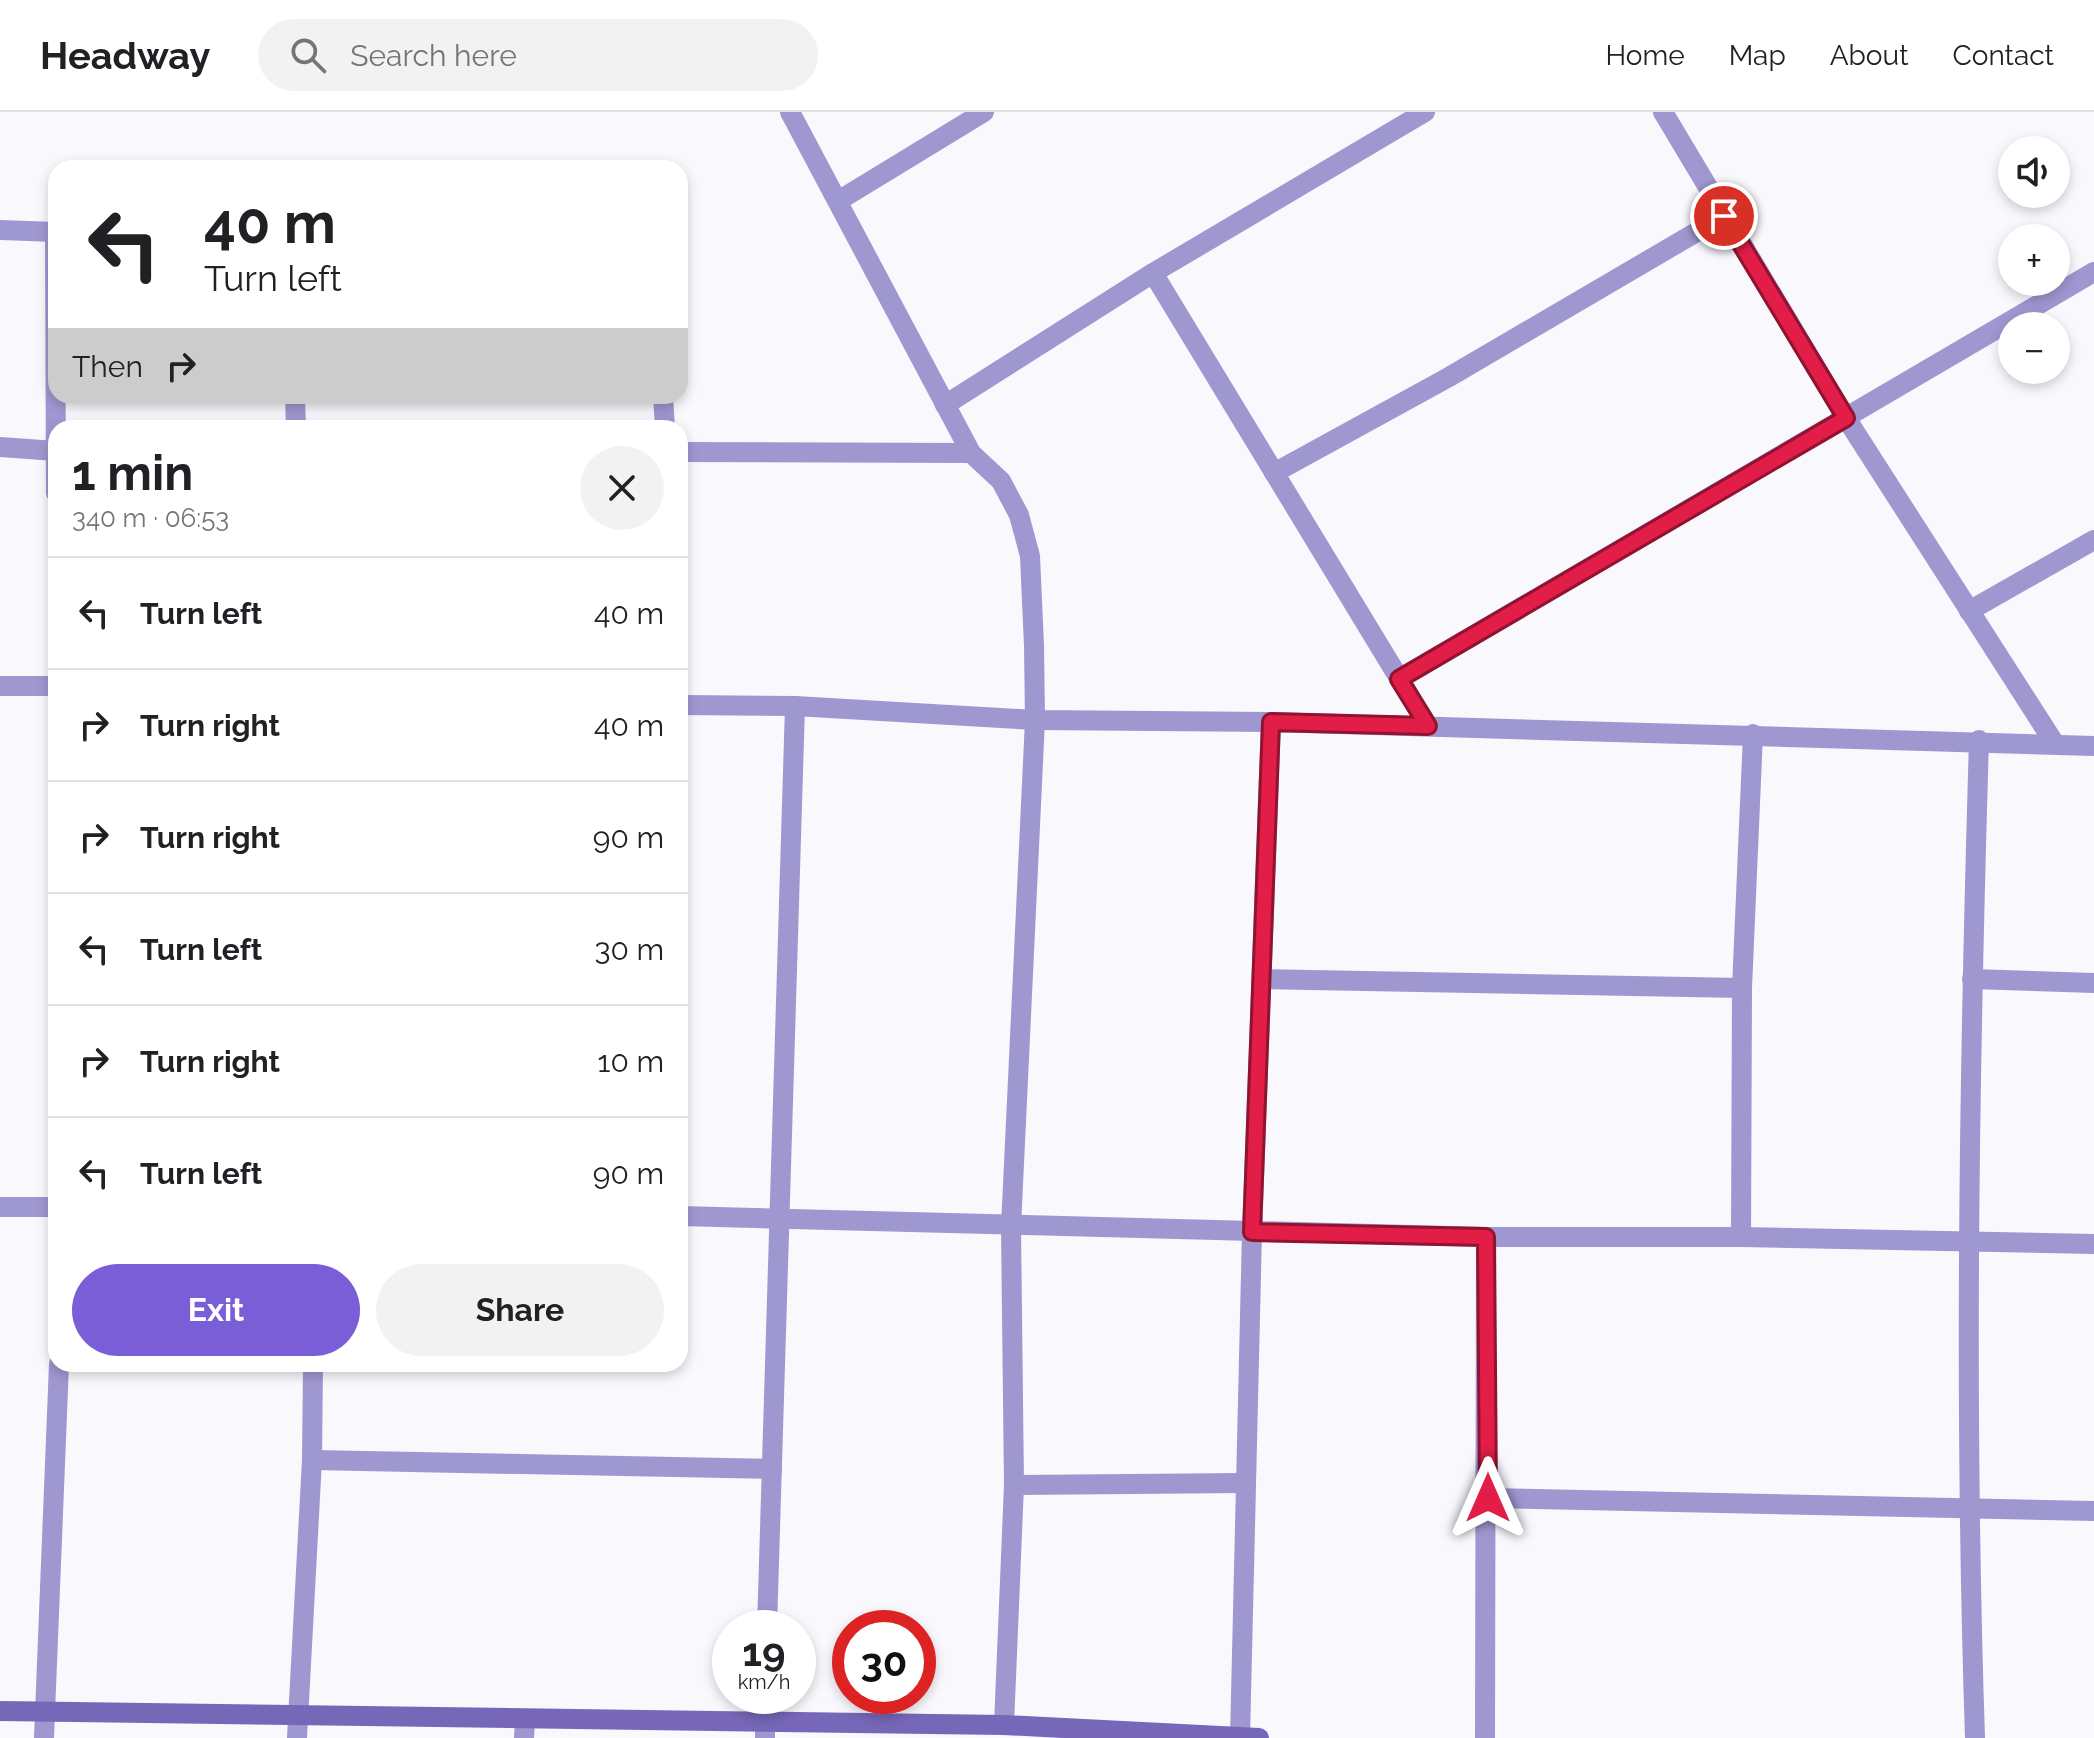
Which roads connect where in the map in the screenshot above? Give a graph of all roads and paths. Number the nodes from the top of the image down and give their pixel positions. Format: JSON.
{"nodes":[{"id":1,"x":790,"y":112,"type":"edge"},
{"id":2,"x":984,"y":112,"type":"edge"},
{"id":3,"x":1425,"y":112,"type":"edge"},
{"id":4,"x":1663,"y":112,"type":"edge"},
{"id":5,"x":838,"y":201,"type":"junction"},
{"id":6,"x":1724,"y":216,"type":"junction"},
{"id":7,"x":0,"y":230,"type":"edge"},
{"id":8,"x":48,"y":232,"type":"edge"},
{"id":9,"x":2094,"y":272,"type":"edge"},
{"id":10,"x":1153,"y":273,"type":"junction"},
{"id":11,"x":945,"y":405,"type":"junction"},
{"id":12,"x":1846,"y":418,"type":"junction"},
{"id":13,"x":0,"y":447,"type":"edge"},
{"id":14,"x":48,"y":450,"type":"edge"},
{"id":15,"x":688,"y":452,"type":"edge"},
{"id":16,"x":971,"y":453,"type":"junction"},
{"id":17,"x":1274,"y":473,"type":"junction"},
{"id":18,"x":2094,"y":540,"type":"edge"},
{"id":19,"x":1969,"y":611,"type":"junction"},
{"id":20,"x":1399,"y":679,"type":"junction"},
{"id":21,"x":0,"y":686,"type":"edge"},
{"id":22,"x":48,"y":686,"type":"edge"},
{"id":23,"x":688,"y":705,"type":"edge"},
{"id":24,"x":795,"y":706,"type":"junction"},
{"id":25,"x":1035,"y":720,"type":"junction"},
{"id":26,"x":1271,"y":722,"type":"junction"},
{"id":27,"x":1428,"y":726,"type":"junction"},
{"id":28,"x":1753,"y":734,"type":"junction"},
{"id":29,"x":1979,"y":740,"type":"junction"},
{"id":30,"x":2055,"y":744,"type":"junction"},
{"id":31,"x":2094,"y":746,"type":"edge"},
{"id":32,"x":1262,"y":979,"type":"junction"},
{"id":33,"x":1972,"y":979,"type":"junction"},
{"id":34,"x":2094,"y":983,"type":"edge"},
{"id":35,"x":1742,"y":988,"type":"junction"},
{"id":36,"x":0,"y":1207,"type":"edge"},
{"id":37,"x":48,"y":1207,"type":"edge"},
{"id":38,"x":688,"y":1216,"type":"edge"},
{"id":39,"x":777,"y":1218,"type":"junction"},
{"id":40,"x":1011,"y":1227,"type":"junction"},
{"id":41,"x":1252,"y":1232,"type":"junction"},
{"id":42,"x":1486,"y":1237,"type":"junction"},
{"id":43,"x":1741,"y":1237,"type":"junction"},
{"id":44,"x":1971,"y":1240,"type":"junction"},
{"id":45,"x":2094,"y":1244,"type":"edge"},
{"id":46,"x":59,"y":1372,"type":"edge"},
{"id":47,"x":313,"y":1372,"type":"edge"},
{"id":48,"x":312,"y":1460,"type":"junction"},
{"id":49,"x":772,"y":1469,"type":"junction"},
{"id":50,"x":1244,"y":1483,"type":"junction"},
{"id":51,"x":1014,"y":1485,"type":"junction"},
{"id":52,"x":1488,"y":1498,"type":"junction"},
{"id":53,"x":1967,"y":1508,"type":"junction"},
{"id":54,"x":2094,"y":1511,"type":"edge"},
{"id":55,"x":768,"y":1610,"type":"edge"},
{"id":56,"x":0,"y":1711,"type":"edge"},
{"id":57,"x":44,"y":1713,"type":"junction"},
{"id":58,"x":297,"y":1715,"type":"junction"},
{"id":59,"x":1004,"y":1725,"type":"junction"},
{"id":60,"x":525,"y":1729,"type":"edge"},
{"id":61,"x":765,"y":1730,"type":"edge"},
{"id":62,"x":44,"y":1738,"type":"edge"},
{"id":63,"x":297,"y":1738,"type":"edge"},
{"id":64,"x":1240,"y":1738,"type":"edge"},
{"id":65,"x":1259,"y":1738,"type":"edge"},
{"id":66,"x":1485,"y":1738,"type":"edge"},
{"id":67,"x":1975,"y":1738,"type":"edge"}],
"edges":[{"from":1,"to":5,"type":"street"},
{"from":2,"to":5,"type":"street"},
{"from":3,"to":10,"type":"street"},
{"from":4,"to":6,"type":"street"},
{"from":5,"to":11,"type":"street"},
{"from":6,"to":12,"type":"street"},
{"from":6,"to":17,"type":"street"},
{"from":7,"to":8,"type":"street"},
{"from":9,"to":12,"type":"street"},
{"from":10,"to":11,"type":"street"},
{"from":10,"to":17,"type":"street"},
{"from":11,"to":16,"type":"street"},
{"from":12,"to":19,"type":"street"},
{"from":12,"to":20,"type":"street"},
{"from":13,"to":14,"type":"street"},
{"from":15,"to":16,"type":"street"},
{"from":16,"to":25,"type":"street"},
{"from":17,"to":20,"type":"street"},
{"from":18,"to":19,"type":"street"},
{"from":19,"to":30,"type":"street"},
{"from":20,"to":27,"type":"street"},
{"from":21,"to":22,"type":"street"},
{"from":23,"to":24,"type":"street"},
{"from":24,"to":25,"type":"street"},
{"from":24,"to":39,"type":"street"},
{"from":25,"to":26,"type":"street"},
{"from":25,"to":40,"type":"street"},
{"from":26,"to":27,"type":"street"},
{"from":26,"to":32,"type":"street"},
{"from":27,"to":28,"type":"street"},
{"from":28,"to":29,"type":"street"},
{"from":28,"to":35,"type":"street"},
{"from":29,"to":30,"type":"street"},
{"from":29,"to":33,"type":"street"},
{"from":30,"to":31,"type":"street"},
{"from":32,"to":35,"type":"street"},
{"from":32,"to":41,"type":"street"},
{"from":33,"to":34,"type":"street"},
{"from":33,"to":44,"type":"street"},
{"from":35,"to":43,"type":"street"},
{"from":36,"to":37,"type":"street"},
{"from":38,"to":39,"type":"street"},
{"from":39,"to":40,"type":"street"},
{"from":39,"to":49,"type":"street"},
{"from":40,"to":41,"type":"street"},
{"from":40,"to":51,"type":"street"},
{"from":41,"to":42,"type":"street"},
{"from":41,"to":50,"type":"street"},
{"from":42,"to":43,"type":"street"},
{"from":42,"to":52,"type":"street"},
{"from":43,"to":44,"type":"street"},
{"from":44,"to":45,"type":"street"},
{"from":44,"to":53,"type":"street"},
{"from":46,"to":57,"type":"street"},
{"from":47,"to":48,"type":"street"},
{"from":48,"to":49,"type":"street"},
{"from":48,"to":58,"type":"street"},
{"from":49,"to":55,"type":"street"},
{"from":50,"to":51,"type":"street"},
{"from":50,"to":64,"type":"street"},
{"from":51,"to":59,"type":"street"},
{"from":52,"to":53,"type":"street"},
{"from":52,"to":66,"type":"street"},
{"from":53,"to":54,"type":"street"},
{"from":53,"to":67,"type":"street"},
{"from":56,"to":57,"type":"main road"},
{"from":57,"to":58,"type":"main road"},
{"from":57,"to":62,"type":"street"},
{"from":58,"to":60,"type":"main road"},
{"from":58,"to":63,"type":"street"},
{"from":59,"to":61,"type":"main road"},
{"from":59,"to":64,"type":"main road"},
{"from":60,"to":61,"type":"main road"},
{"from":64,"to":65,"type":"main road"}]}
